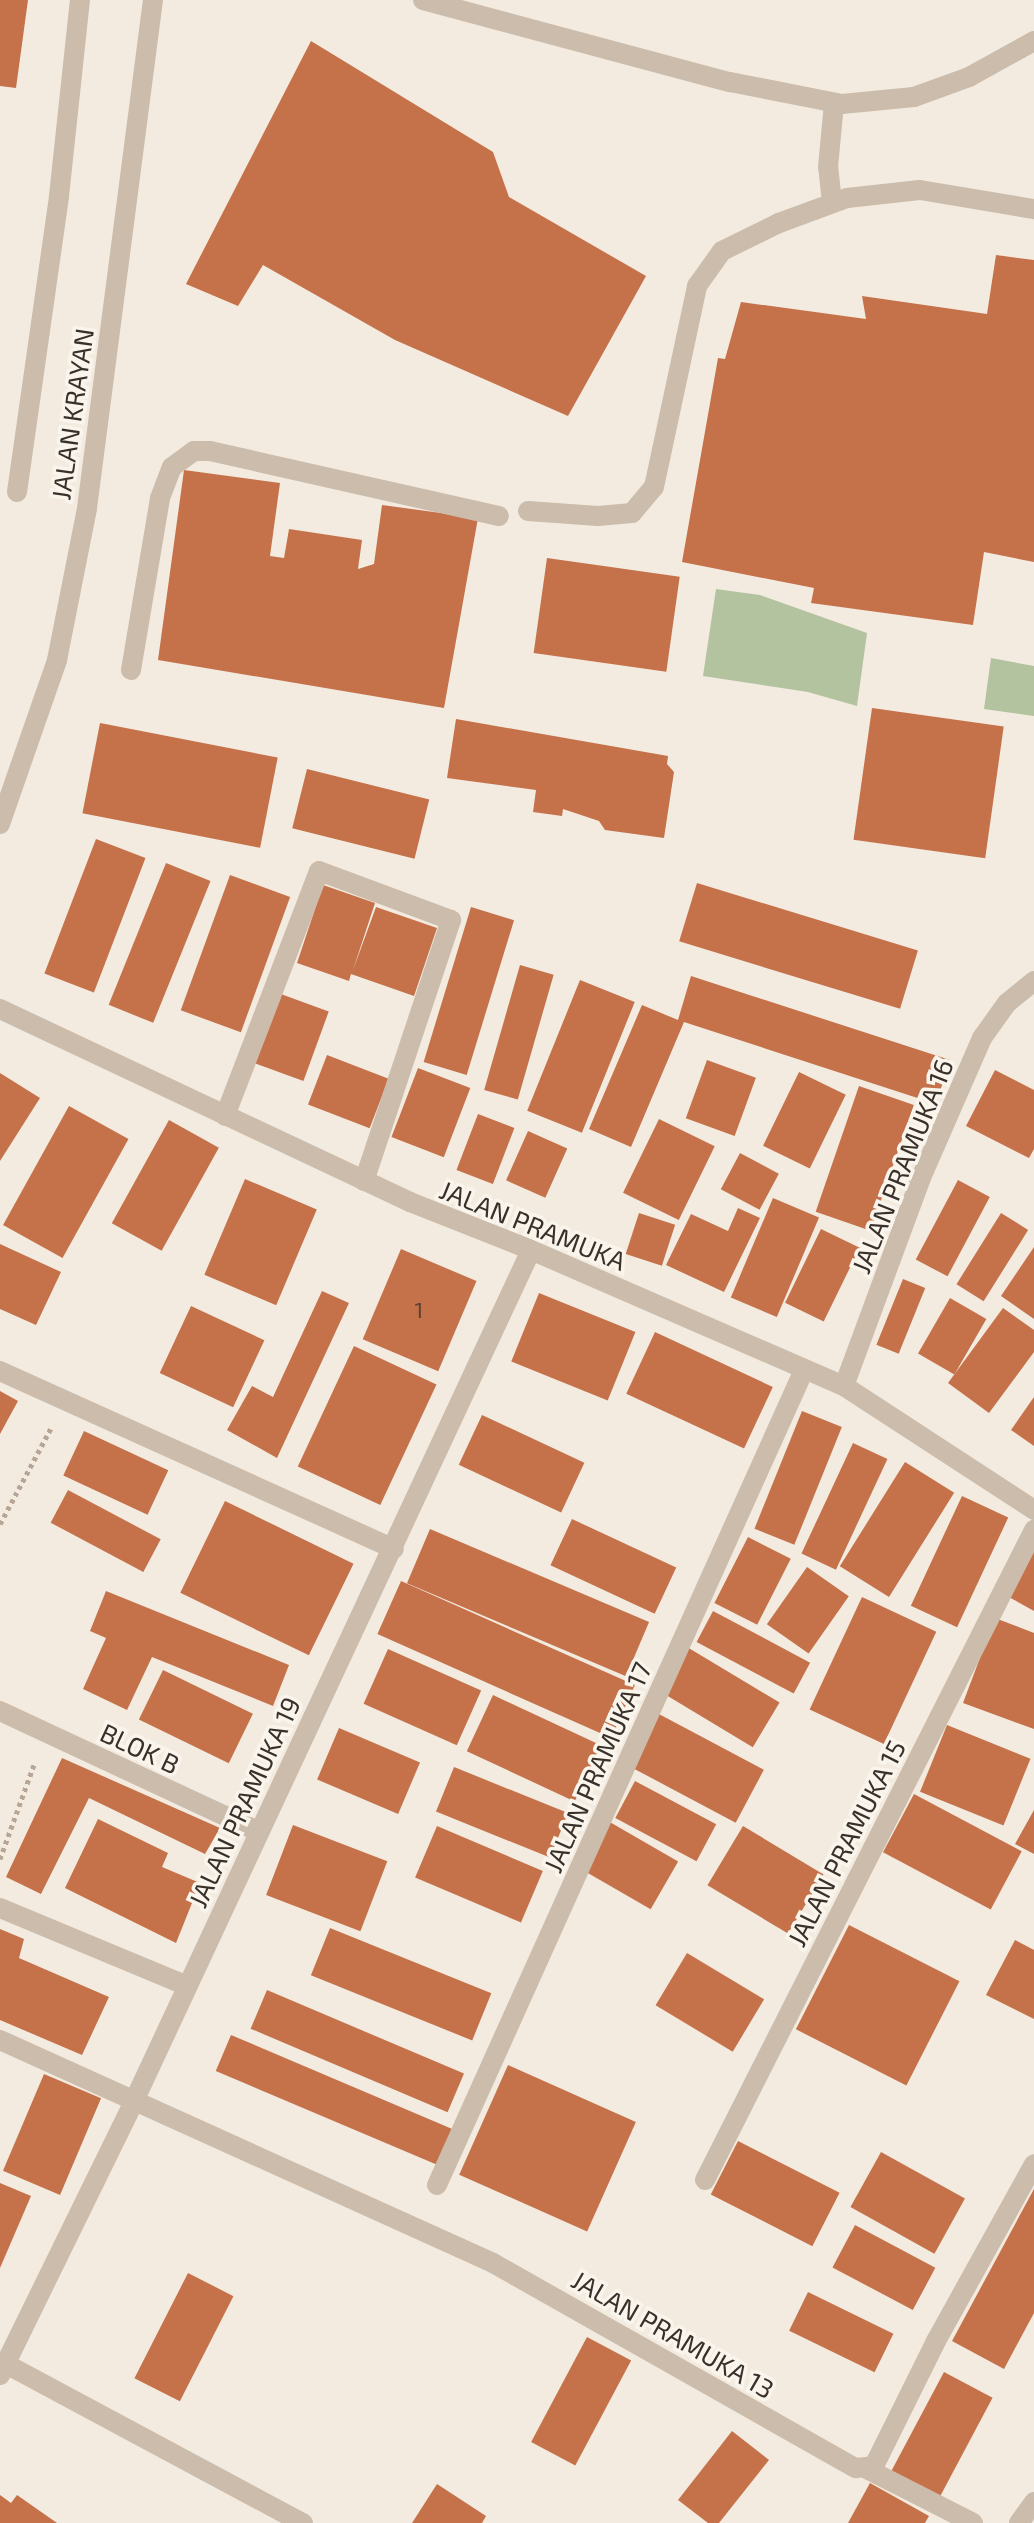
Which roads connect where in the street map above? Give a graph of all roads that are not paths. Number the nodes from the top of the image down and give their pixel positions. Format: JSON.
{"nodes":[{"id":1,"x":80,"y":0,"type":"edge"},
{"id":2,"x":153,"y":0,"type":"edge"},
{"id":3,"x":423,"y":0,"type":"edge"},
{"id":4,"x":1034,"y":41,"type":"edge"},
{"id":5,"x":834,"y":103,"type":"junction"},
{"id":6,"x":832,"y":203,"type":"junction"},
{"id":7,"x":1034,"y":209,"type":"edge"},
{"id":8,"x":17,"y":492,"type":"dead end"},
{"id":9,"x":528,"y":511,"type":"dead end"},
{"id":10,"x":499,"y":516,"type":"dead end"},
{"id":11,"x":131,"y":670,"type":"dead end"},
{"id":12,"x":0,"y":824,"type":"edge"},
{"id":13,"x":1034,"y":981,"type":"edge"},
{"id":14,"x":0,"y":1009,"type":"edge"},
{"id":15,"x":225,"y":1116,"type":"junction"},
{"id":16,"x":364,"y":1181,"type":"junction"},
{"id":17,"x":531,"y":1250,"type":"junction"},
{"id":18,"x":804,"y":1370,"type":"junction"},
{"id":19,"x":0,"y":1371,"type":"edge"},
{"id":20,"x":844,"y":1386,"type":"junction"},
{"id":21,"x":1034,"y":1510,"type":"edge"},
{"id":22,"x":1034,"y":1530,"type":"edge"},
{"id":23,"x":394,"y":1549,"type":"junction"},
{"id":24,"x":0,"y":1711,"type":"edge"},
{"id":25,"x":259,"y":1832,"type":"junction"},
{"id":26,"x":0,"y":1908,"type":"edge"},
{"id":27,"x":187,"y":1986,"type":"junction"},
{"id":28,"x":0,"y":2040,"type":"edge"},
{"id":29,"x":135,"y":2099,"type":"junction"},
{"id":30,"x":1034,"y":2164,"type":"edge"},
{"id":31,"x":705,"y":2180,"type":"dead end"},
{"id":32,"x":437,"y":2185,"type":"dead end"},
{"id":33,"x":3,"y":2370,"type":"edge"},
{"id":34,"x":867,"y":2469,"type":"junction"},
{"id":35,"x":1034,"y":2502,"type":"edge"},
{"id":36,"x":303,"y":2523,"type":"edge"},
{"id":37,"x":973,"y":2523,"type":"edge"},
{"id":38,"x":1019,"y":2523,"type":"edge"}],
"edges":[{"from":1,"to":8,"type":"street"},
{"from":2,"to":12,"type":"street","name":"JALAN KRAYAN"},
{"from":3,"to":5,"type":"street"},
{"from":4,"to":5,"type":"street"},
{"from":5,"to":6,"type":"street"},
{"from":6,"to":7,"type":"street"},
{"from":6,"to":9,"type":"street"},
{"from":10,"to":11,"type":"street"},
{"from":13,"to":20,"type":"street","name":"JALAN PRAMUKA 16"},
{"from":14,"to":15,"type":"street","name":"JALAN PRAMUKA"},
{"from":15,"to":16,"type":"street","name":"JALAN PRAMUKA"},
{"from":15,"to":16,"type":"street"},
{"from":16,"to":17,"type":"street","name":"JALAN PRAMUKA"},
{"from":17,"to":18,"type":"street","name":"JALAN PRAMUKA"},
{"from":17,"to":23,"type":"street","name":"JALAN PRAMUKA 19"},
{"from":18,"to":20,"type":"street","name":"JALAN PRAMUKA"},
{"from":18,"to":32,"type":"street","name":"JALAN PRAMUKA 17"},
{"from":19,"to":23,"type":"street"},
{"from":20,"to":21,"type":"street","name":"JALAN PRAMUKA"},
{"from":22,"to":31,"type":"street","name":"JALAN PRAMUKA 15"},
{"from":23,"to":25,"type":"street","name":"JALAN PRAMUKA 19"},
{"from":24,"to":25,"type":"street","name":"BLOK B"},
{"from":25,"to":27,"type":"street","name":"JALAN PRAMUKA 19"},
{"from":26,"to":27,"type":"street"},
{"from":27,"to":29,"type":"street","name":"JALAN PRAMUKA 19"},
{"from":28,"to":29,"type":"street","name":"JALAN PRAMUKA 13"},
{"from":29,"to":33,"type":"street","name":"JALAN PRAMUKA 19"},
{"from":29,"to":34,"type":"street","name":"JALAN PRAMUKA 13"},
{"from":30,"to":34,"type":"street"},
{"from":33,"to":36,"type":"street"},
{"from":34,"to":37,"type":"street","name":"JALAN PRAMUKA 13"},
{"from":35,"to":38,"type":"street"}]}
